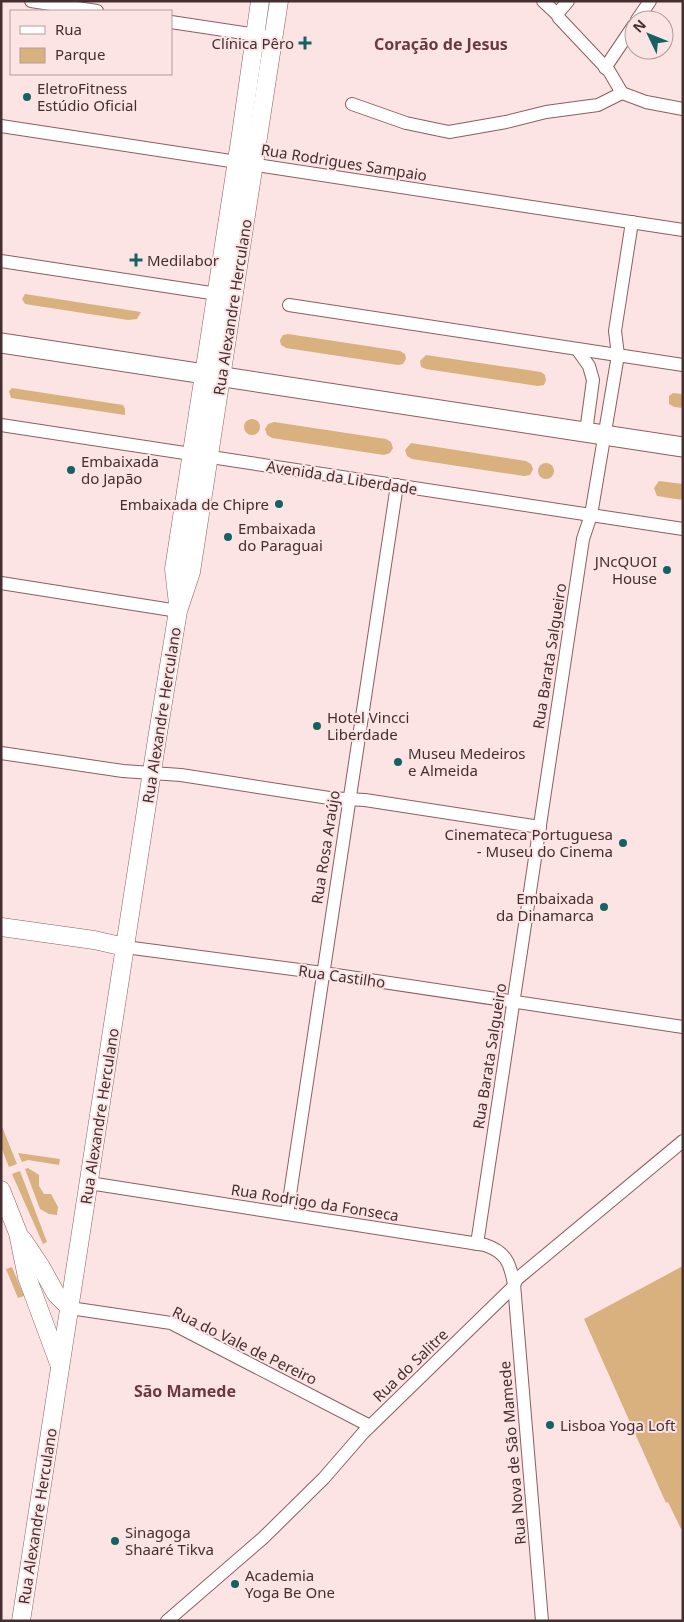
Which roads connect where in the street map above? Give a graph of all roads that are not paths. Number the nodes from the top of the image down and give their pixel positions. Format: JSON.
{"nodes":[{"id":1,"x":31,"y":1,"type":"edge"},
{"id":2,"x":260,"y":1,"type":"edge"},
{"id":3,"x":279,"y":1,"type":"edge"},
{"id":4,"x":543,"y":1,"type":"edge"},
{"id":5,"x":568,"y":1,"type":"edge"},
{"id":6,"x":90,"y":10,"type":"edge"},
{"id":7,"x":557,"y":14,"type":"junction"},
{"id":8,"x":172,"y":22,"type":"edge"},
{"id":9,"x":255,"y":35,"type":"junction"},
{"id":10,"x":274,"y":38,"type":"junction"},
{"id":11,"x":624,"y":40,"type":"edge"},
{"id":12,"x":605,"y":68,"type":"junction"},
{"id":13,"x":622,"y":93,"type":"junction"},
{"id":14,"x":352,"y":104,"type":"dead end"},
{"id":15,"x":683,"y":109,"type":"edge"},
{"id":16,"x":1,"y":126,"type":"edge"},
{"id":17,"x":236,"y":162,"type":"junction"},
{"id":18,"x":254,"y":164,"type":"junction"},
{"id":19,"x":632,"y":222,"type":"junction"},
{"id":20,"x":683,"y":230,"type":"edge"},
{"id":21,"x":1,"y":261,"type":"edge"},
{"id":22,"x":216,"y":294,"type":"junction"},
{"id":23,"x":234,"y":297,"type":"junction"},
{"id":24,"x":289,"y":305,"type":"dead end"},
{"id":25,"x":1,"y":343,"type":"edge"},
{"id":26,"x":577,"y":349,"type":"junction"},
{"id":27,"x":618,"y":355,"type":"junction"},
{"id":28,"x":683,"y":365,"type":"edge"},
{"id":29,"x":213,"y":375,"type":"junction"},
{"id":30,"x":1,"y":425,"type":"edge"},
{"id":31,"x":586,"y":432,"type":"junction"},
{"id":32,"x":605,"y":435,"type":"junction"},
{"id":33,"x":683,"y":447,"type":"edge"},
{"id":34,"x":191,"y":454,"type":"junction"},
{"id":35,"x":209,"y":457,"type":"junction"},
{"id":36,"x":397,"y":485,"type":"junction"},
{"id":37,"x":591,"y":515,"type":"junction"},
{"id":38,"x":683,"y":529,"type":"edge"},
{"id":39,"x":1,"y":583,"type":"edge"},
{"id":40,"x":178,"y":611,"type":"junction"},
{"id":41,"x":1,"y":753,"type":"edge"},
{"id":42,"x":152,"y":773,"type":"junction"},
{"id":43,"x":349,"y":800,"type":"junction"},
{"id":44,"x":540,"y":827,"type":"junction"},
{"id":45,"x":1,"y":927,"type":"edge"},
{"id":46,"x":125,"y":947,"type":"junction"},
{"id":47,"x":323,"y":973,"type":"junction"},
{"id":48,"x":514,"y":1002,"type":"junction"},
{"id":49,"x":683,"y":1027,"type":"edge"},
{"id":50,"x":683,"y":1141,"type":"edge"},
{"id":51,"x":89,"y":1183,"type":"junction"},
{"id":52,"x":1,"y":1190,"type":"edge"},
{"id":53,"x":287,"y":1214,"type":"junction"},
{"id":54,"x":18,"y":1234,"type":"junction"},
{"id":55,"x":477,"y":1244,"type":"junction"},
{"id":56,"x":514,"y":1284,"type":"junction"},
{"id":57,"x":70,"y":1308,"type":"junction"},
{"id":58,"x":61,"y":1369,"type":"junction"},
{"id":59,"x":370,"y":1426,"type":"junction"},
{"id":60,"x":21,"y":1621,"type":"edge"},
{"id":61,"x":167,"y":1621,"type":"edge"},
{"id":62,"x":542,"y":1621,"type":"edge"}],
"edges":[{"from":1,"to":6,"type":"street"},
{"from":2,"to":9,"type":"main road","name":"Rua Alexandre Herculano"},
{"from":3,"to":10,"type":"main road","name":"Rua Alexandre Herculano"},
{"from":4,"to":7,"type":"street"},
{"from":5,"to":7,"type":"street"},
{"from":7,"to":12,"type":"street"},
{"from":8,"to":9,"type":"street"},
{"from":9,"to":10,"type":"street"},
{"from":9,"to":17,"type":"main road","name":"Rua Alexandre Herculano"},
{"from":10,"to":18,"type":"main road","name":"Rua Alexandre Herculano"},
{"from":11,"to":12,"type":"street"},
{"from":12,"to":13,"type":"street"},
{"from":13,"to":14,"type":"street"},
{"from":13,"to":15,"type":"street"},
{"from":16,"to":17,"type":"street","name":"Rua Rodrigues Sampaio"},
{"from":17,"to":18,"type":"street","name":"Rua Rodrigues Sampaio"},
{"from":17,"to":22,"type":"main road","name":"Rua Alexandre Herculano"},
{"from":18,"to":19,"type":"street","name":"Rua Rodrigues Sampaio"},
{"from":18,"to":23,"type":"main road","name":"Rua Alexandre Herculano"},
{"from":19,"to":20,"type":"street","name":"Rua Rodrigues Sampaio"},
{"from":19,"to":27,"type":"street","name":"Rua Barata Salgueiro"},
{"from":21,"to":22,"type":"street"},
{"from":22,"to":23,"type":"street"},
{"from":22,"to":29,"type":"main road","name":"Rua Alexandre Herculano"},
{"from":23,"to":29,"type":"main road","name":"Rua Alexandre Herculano"},
{"from":24,"to":26,"type":"street"},
{"from":25,"to":29,"type":"main road"},
{"from":26,"to":27,"type":"street"},
{"from":26,"to":31,"type":"street"},
{"from":27,"to":28,"type":"street"},
{"from":27,"to":32,"type":"street","name":"Rua Barata Salgueiro"},
{"from":29,"to":31,"type":"main road"},
{"from":29,"to":34,"type":"main road","name":"Rua Alexandre Herculano"},
{"from":29,"to":35,"type":"main road","name":"Rua Alexandre Herculano"},
{"from":30,"to":34,"type":"street","name":"Avenida da Liberdade"},
{"from":31,"to":32,"type":"main road"},
{"from":32,"to":33,"type":"main road"},
{"from":32,"to":37,"type":"street","name":"Rua Barata Salgueiro"},
{"from":34,"to":35,"type":"street","name":"Avenida da Liberdade"},
{"from":34,"to":40,"type":"main road","name":"Rua Alexandre Herculano"},
{"from":35,"to":36,"type":"street","name":"Avenida da Liberdade"},
{"from":35,"to":40,"type":"main road","name":"Rua Alexandre Herculano"},
{"from":36,"to":37,"type":"street","name":"Avenida da Liberdade"},
{"from":36,"to":43,"type":"street","name":"Rua Rosa Araújo"},
{"from":37,"to":38,"type":"street","name":"Avenida da Liberdade"},
{"from":37,"to":44,"type":"street","name":"Rua Barata Salgueiro"},
{"from":39,"to":40,"type":"street"},
{"from":40,"to":42,"type":"main road","name":"Rua Alexandre Herculano"},
{"from":41,"to":42,"type":"street"},
{"from":42,"to":43,"type":"street"},
{"from":42,"to":46,"type":"main road","name":"Rua Alexandre Herculano"},
{"from":43,"to":44,"type":"street"},
{"from":43,"to":47,"type":"street","name":"Rua Rosa Araújo"},
{"from":44,"to":48,"type":"street","name":"Rua Barata Salgueiro"},
{"from":45,"to":46,"type":"main road","name":"Rua Castilho"},
{"from":46,"to":47,"type":"street","name":"Rua Castilho"},
{"from":46,"to":51,"type":"main road","name":"Rua Alexandre Herculano"},
{"from":47,"to":48,"type":"street","name":"Rua Castilho"},
{"from":47,"to":53,"type":"street","name":"Rua Rosa Araújo"},
{"from":48,"to":49,"type":"street","name":"Rua Castilho"},
{"from":48,"to":55,"type":"street","name":"Rua Barata Salgueiro"},
{"from":50,"to":56,"type":"street","name":"Rua do Salitre"},
{"from":51,"to":53,"type":"street","name":"Rua Rodrigo da Fonseca"},
{"from":51,"to":57,"type":"main road","name":"Rua Alexandre Herculano"},
{"from":52,"to":54,"type":"main road"},
{"from":53,"to":55,"type":"street","name":"Rua Rodrigo da Fonseca"},
{"from":54,"to":57,"type":"main road"},
{"from":54,"to":58,"type":"main road"},
{"from":55,"to":56,"type":"street","name":"Rua Rodrigo da Fonseca"},
{"from":56,"to":59,"type":"street","name":"Rua do Salitre"},
{"from":56,"to":62,"type":"street","name":"Rua Nova de São Mamede"},
{"from":57,"to":58,"type":"main road","name":"Rua Alexandre Herculano"},
{"from":57,"to":59,"type":"street","name":"Rua do Vale de Pereiro"},
{"from":58,"to":60,"type":"main road","name":"Rua Alexandre Herculano"},
{"from":59,"to":61,"type":"street","name":"Rua do Salitre"}]}
